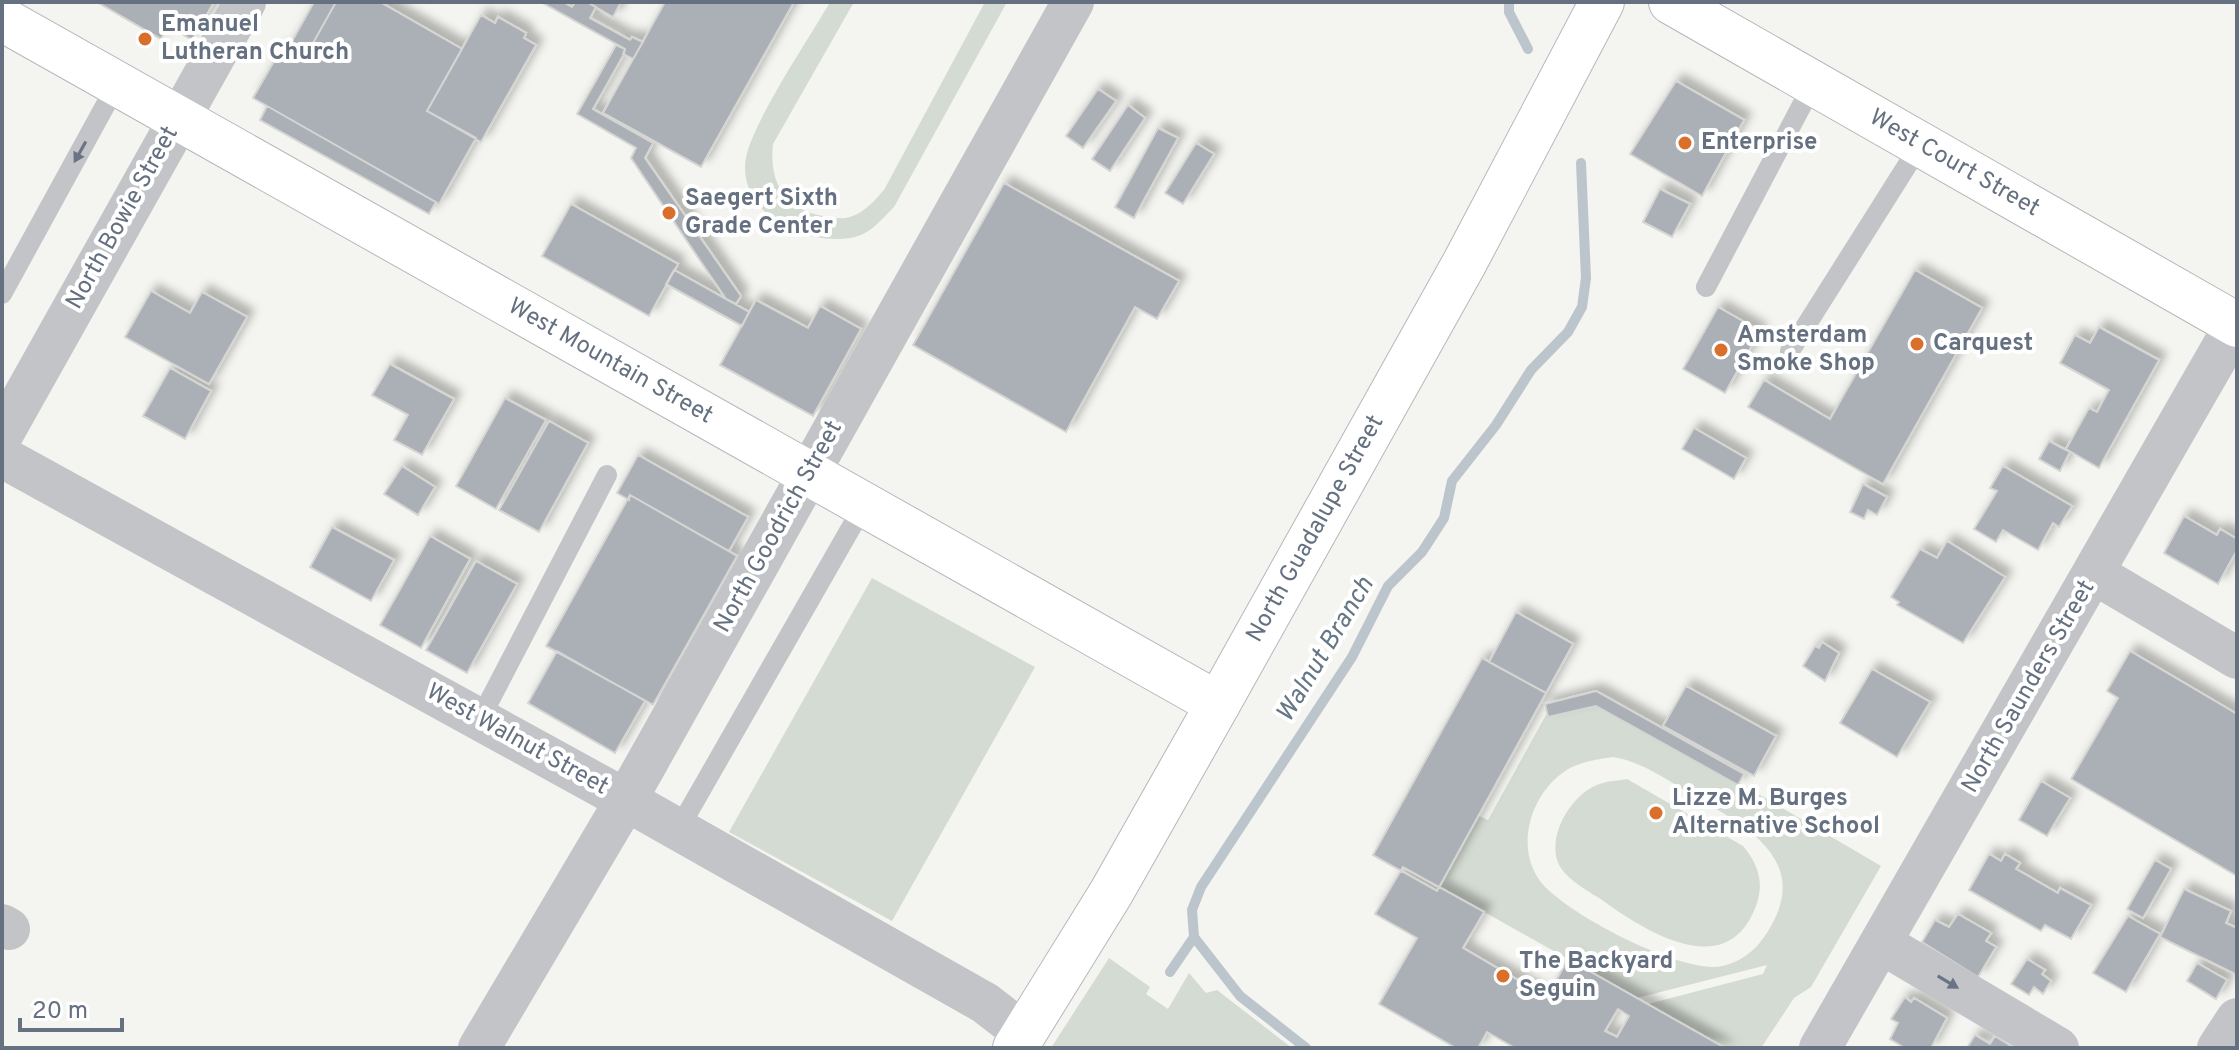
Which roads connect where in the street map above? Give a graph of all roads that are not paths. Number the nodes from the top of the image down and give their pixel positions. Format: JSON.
{"nodes":[{"id":1,"x":245,"y":2,"type":"edge"},
{"id":2,"x":1073,"y":2,"type":"edge"},
{"id":3,"x":1602,"y":2,"type":"edge"},
{"id":4,"x":1671,"y":2,"type":"edge"},
{"id":5,"x":2,"y":19,"type":"edge"},
{"id":6,"x":117,"y":84,"type":"junction"},
{"id":7,"x":1813,"y":84,"type":"junction"},
{"id":8,"x":178,"y":118,"type":"junction"},
{"id":9,"x":1920,"y":145,"type":"junction"},
{"id":10,"x":1706,"y":287,"type":"dead end"},
{"id":11,"x":2,"y":294,"type":"edge"},
{"id":12,"x":2237,"y":324,"type":"edge"},
{"id":13,"x":1790,"y":351,"type":"dead end"},
{"id":14,"x":2,"y":435,"type":"edge"},
{"id":15,"x":2,"y":457,"type":"edge"},
{"id":16,"x":809,"y":474,"type":"junction"},
{"id":17,"x":607,"y":475,"type":"dead end"},
{"id":18,"x":864,"y":505,"type":"junction"},
{"id":19,"x":2095,"y":574,"type":"junction"},
{"id":20,"x":2237,"y":658,"type":"edge"},
{"id":21,"x":1218,"y":704,"type":"junction"},
{"id":22,"x":480,"y":719,"type":"junction"},
{"id":23,"x":626,"y":800,"type":"junction"},
{"id":24,"x":678,"y":830,"type":"junction"},
{"id":25,"x":1881,"y":943,"type":"junction"},
{"id":26,"x":2237,"y":1019,"type":"edge"},
{"id":27,"x":1020,"y":1041,"type":"edge"},
{"id":28,"x":479,"y":1048,"type":"edge"},
{"id":29,"x":1820,"y":1048,"type":"edge"},
{"id":30,"x":2058,"y":1048,"type":"edge"},
{"id":31,"x":2218,"y":1048,"type":"edge"}],
"edges":[{"from":1,"to":8,"type":"street","name":"North Bowie Street"},
{"from":2,"to":16,"type":"street","name":"North Goodrich Street"},
{"from":3,"to":21,"type":"street","name":"North Guadalupe Street"},
{"from":4,"to":7,"type":"street","name":"West Court Street"},
{"from":5,"to":6,"type":"street","name":"West Mountain Street"},
{"from":6,"to":8,"type":"street","name":"West Mountain Street"},
{"from":6,"to":11,"type":"lane","one_way":true},
{"from":7,"to":9,"type":"street","name":"West Court Street"},
{"from":7,"to":10,"type":"lane"},
{"from":8,"to":14,"type":"street","name":"North Bowie Street"},
{"from":8,"to":16,"type":"street","name":"West Mountain Street"},
{"from":9,"to":12,"type":"street","name":"West Court Street"},
{"from":9,"to":13,"type":"lane"},
{"from":12,"to":19,"type":"street","name":"North Saunders Street"},
{"from":15,"to":22,"type":"street","name":"West Walnut Street"},
{"from":16,"to":18,"type":"street","name":"West Mountain Street"},
{"from":16,"to":23,"type":"street","name":"North Goodrich Street"},
{"from":17,"to":22,"type":"lane"},
{"from":18,"to":21,"type":"street","name":"West Mountain Street"},
{"from":18,"to":24,"type":"lane"},
{"from":19,"to":20,"type":"street"},
{"from":19,"to":25,"type":"street","name":"North Saunders Street"},
{"from":21,"to":27,"type":"street","name":"North Guadalupe Street"},
{"from":22,"to":23,"type":"street","name":"West Walnut Street"},
{"from":23,"to":24,"type":"street","name":"West Walnut Street"},
{"from":23,"to":28,"type":"street","name":"North Goodrich Street"},
{"from":24,"to":27,"type":"street","name":"West Walnut Street"},
{"from":25,"to":29,"type":"street","name":"North Saunders Street"},
{"from":25,"to":30,"type":"street","one_way":true},
{"from":26,"to":31,"type":"street"}]}
